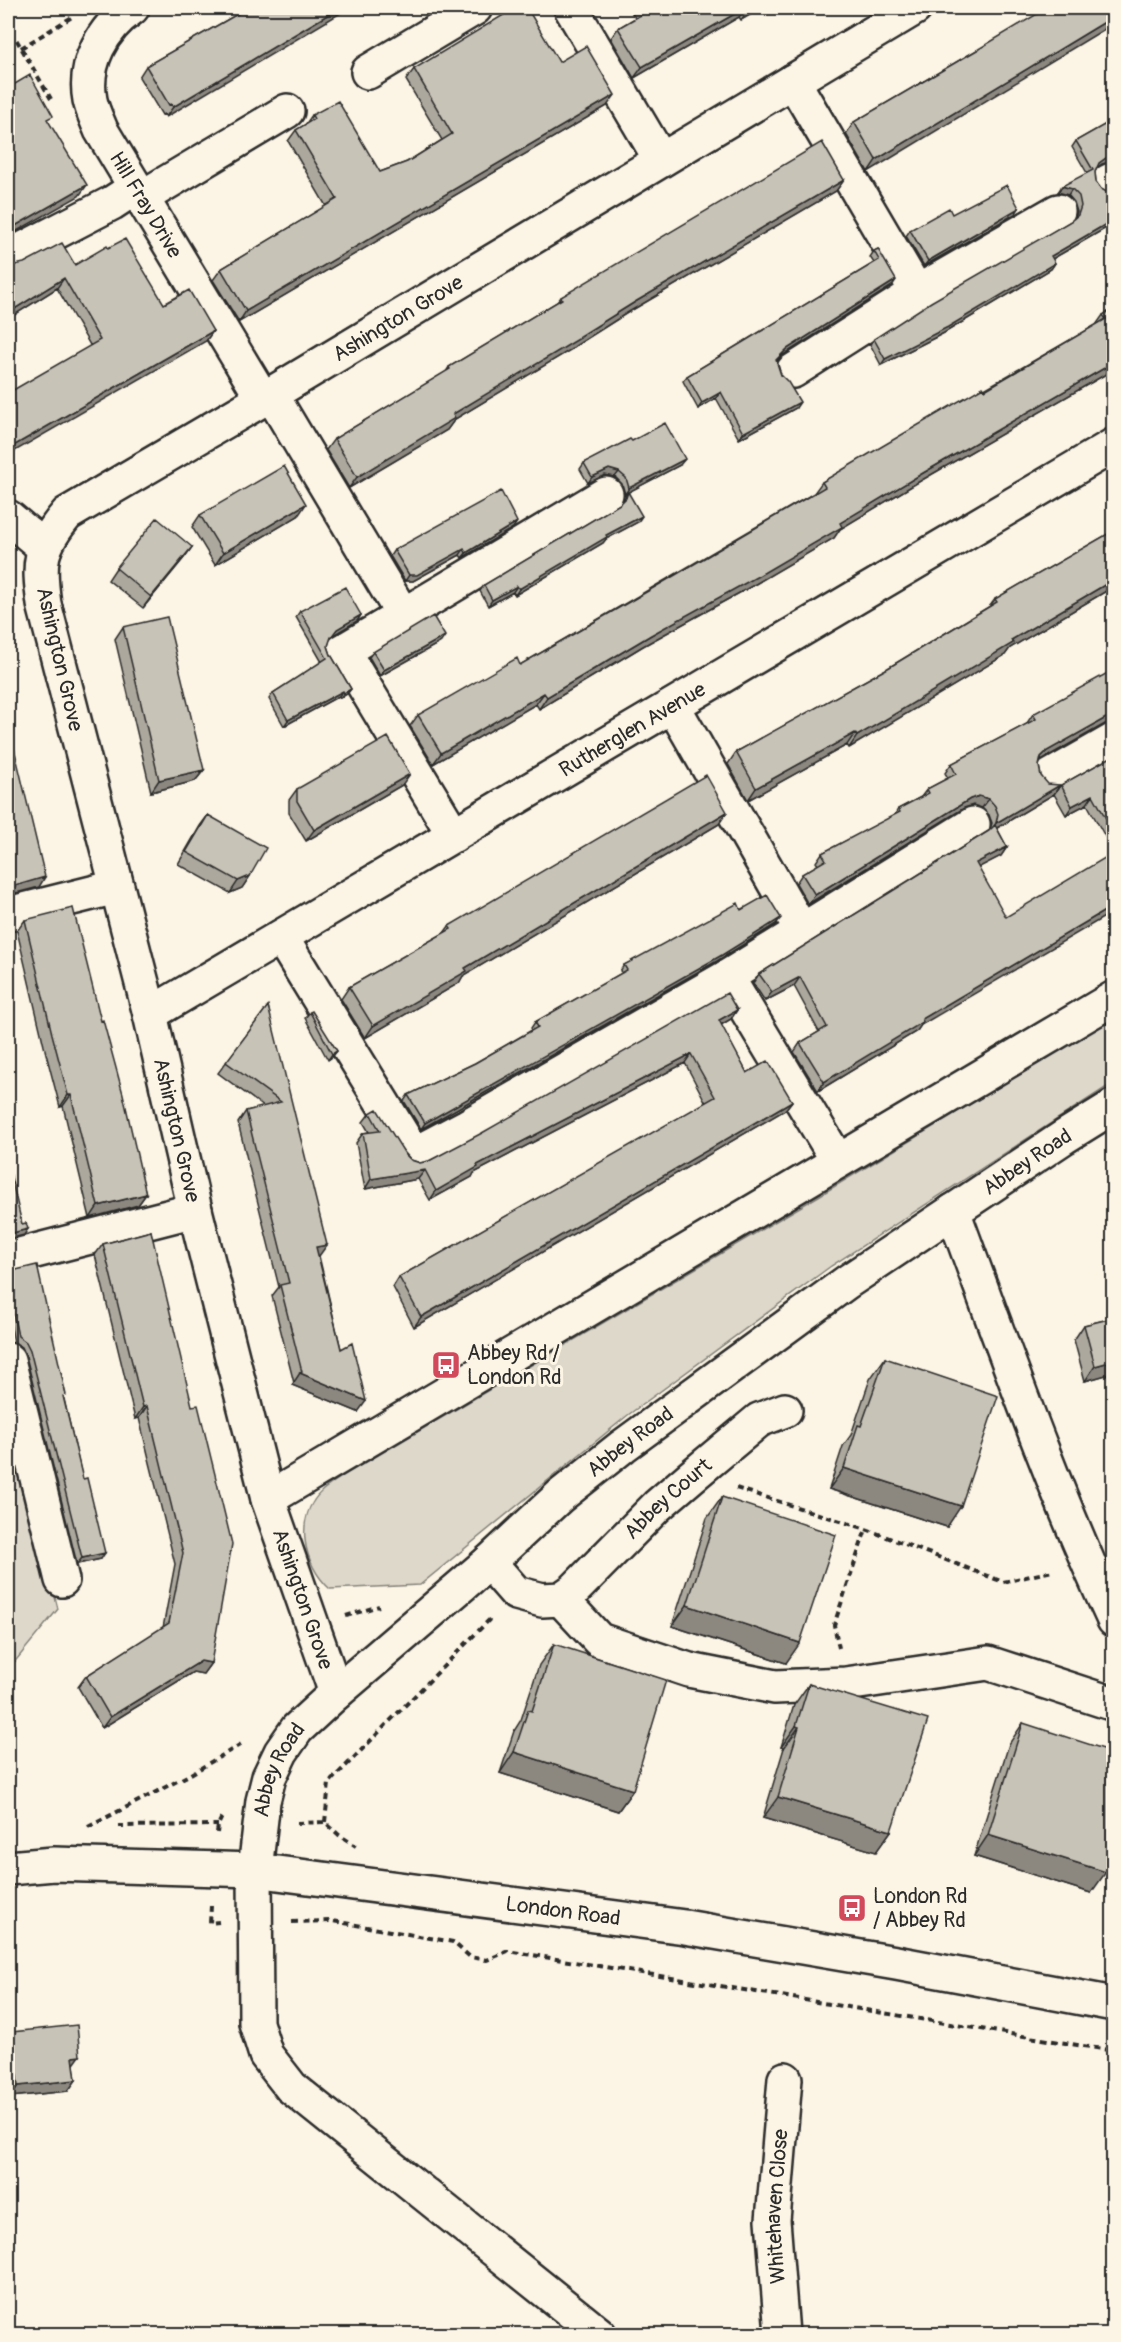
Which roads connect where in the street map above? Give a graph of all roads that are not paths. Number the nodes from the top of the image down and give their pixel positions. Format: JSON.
{"nodes":[{"id":1,"x":132,"y":8,"type":"edge"},
{"id":2,"x":475,"y":8,"type":"edge"},
{"id":3,"x":571,"y":8,"type":"edge"},
{"id":4,"x":915,"y":8,"type":"edge"},
{"id":5,"x":368,"y":72,"type":"dead end"},
{"id":6,"x":793,"y":81,"type":"junction"},
{"id":7,"x":287,"y":111,"type":"dead end"},
{"id":8,"x":661,"y":160,"type":"junction"},
{"id":9,"x":138,"y":193,"type":"junction"},
{"id":10,"x":1058,"y":211,"type":"dead end"},
{"id":11,"x":8,"y":257,"type":"edge"},
{"id":12,"x":917,"y":292,"type":"junction"},
{"id":13,"x":792,"y":371,"type":"dead end"},
{"id":14,"x":267,"y":396,"type":"junction"},
{"id":15,"x":1113,"y":445,"type":"edge"},
{"id":16,"x":606,"y":494,"type":"dead end"},
{"id":17,"x":8,"y":517,"type":"edge"},
{"id":18,"x":45,"y":548,"type":"junction"},
{"id":19,"x":403,"y":615,"type":"junction"},
{"id":20,"x":673,"y":706,"type":"junction"},
{"id":21,"x":1113,"y":740,"type":"edge"},
{"id":22,"x":1051,"y":776,"type":"dead end"},
{"id":23,"x":973,"y":824,"type":"dead end"},
{"id":24,"x":454,"y":835,"type":"junction"},
{"id":25,"x":116,"y":887,"type":"junction"},
{"id":26,"x":8,"y":914,"type":"edge"},
{"id":27,"x":802,"y":931,"type":"junction"},
{"id":28,"x":281,"y":937,"type":"junction"},
{"id":29,"x":728,"y":976,"type":"junction"},
{"id":30,"x":1113,"y":998,"type":"edge"},
{"id":31,"x":150,"y":1014,"type":"junction"},
{"id":32,"x":1113,"y":1106,"type":"edge"},
{"id":33,"x":838,"y":1161,"type":"junction"},
{"id":34,"x":195,"y":1210,"type":"junction"},
{"id":35,"x":953,"y":1211,"type":"junction"},
{"id":36,"x":8,"y":1258,"type":"edge"},
{"id":37,"x":8,"y":1360,"type":"edge"},
{"id":38,"x":785,"y":1410,"type":"dead end"},
{"id":39,"x":268,"y":1499,"type":"junction"},
{"id":40,"x":489,"y":1563,"type":"junction"},
{"id":41,"x":62,"y":1580,"type":"dead end"},
{"id":42,"x":561,"y":1599,"type":"junction"},
{"id":43,"x":1113,"y":1620,"type":"edge"},
{"id":44,"x":336,"y":1693,"type":"junction"},
{"id":45,"x":1113,"y":1704,"type":"edge"},
{"id":46,"x":8,"y":1868,"type":"edge"},
{"id":47,"x":255,"y":1870,"type":"junction"},
{"id":48,"x":1113,"y":2004,"type":"edge"},
{"id":49,"x":785,"y":2079,"type":"dead end"},
{"id":50,"x":600,"y":2334,"type":"edge"},
{"id":51,"x":782,"y":2334,"type":"edge"}],
"edges":[{"from":1,"to":9,"type":"street","name":"Hill Fray Drive"},
{"from":2,"to":5,"type":"street"},
{"from":3,"to":8,"type":"street"},
{"from":4,"to":6,"type":"street","name":"Ashington Grove"},
{"from":6,"to":8,"type":"street","name":"Ashington Grove"},
{"from":6,"to":12,"type":"street"},
{"from":7,"to":9,"type":"street"},
{"from":8,"to":14,"type":"street","name":"Ashington Grove"},
{"from":9,"to":11,"type":"street"},
{"from":9,"to":14,"type":"street","name":"Hill Fray Drive"},
{"from":10,"to":12,"type":"street"},
{"from":12,"to":13,"type":"street"},
{"from":14,"to":18,"type":"street","name":"Ashington Grove"},
{"from":14,"to":19,"type":"street","name":"Hill Fray Drive"},
{"from":15,"to":20,"type":"street","name":"Rutherglen Avenue"},
{"from":16,"to":19,"type":"street"},
{"from":17,"to":18,"type":"street"},
{"from":18,"to":25,"type":"street","name":"Ashington Grove"},
{"from":19,"to":24,"type":"street"},
{"from":20,"to":24,"type":"street","name":"Rutherglen Avenue"},
{"from":20,"to":27,"type":"street"},
{"from":21,"to":22,"type":"street"},
{"from":23,"to":27,"type":"street"},
{"from":24,"to":28,"type":"street","name":"Rutherglen Avenue"},
{"from":25,"to":26,"type":"street"},
{"from":25,"to":31,"type":"street","name":"Ashington Grove"},
{"from":27,"to":29,"type":"street"},
{"from":28,"to":29,"type":"street"},
{"from":28,"to":31,"type":"street","name":"Rutherglen Avenue"},
{"from":29,"to":33,"type":"street"},
{"from":30,"to":33,"type":"street"},
{"from":31,"to":34,"type":"street","name":"Ashington Grove"},
{"from":32,"to":35,"type":"street","name":"Abbey Road"},
{"from":33,"to":39,"type":"street"},
{"from":34,"to":36,"type":"street"},
{"from":34,"to":39,"type":"street","name":"Ashington Grove"},
{"from":35,"to":40,"type":"street","name":"Abbey Road"},
{"from":35,"to":43,"type":"street"},
{"from":37,"to":41,"type":"street"},
{"from":38,"to":42,"type":"street","name":"Abbey Court"},
{"from":39,"to":44,"type":"street","name":"Ashington Grove"},
{"from":40,"to":42,"type":"street"},
{"from":40,"to":44,"type":"street","name":"Abbey Road"},
{"from":42,"to":45,"type":"street"},
{"from":44,"to":47,"type":"street","name":"Abbey Road"},
{"from":46,"to":47,"type":"street","name":"London Road"},
{"from":47,"to":48,"type":"street","name":"London Road"},
{"from":47,"to":50,"type":"street","name":"Abbey Road"},
{"from":49,"to":51,"type":"street","name":"Whitehaven Close"}]}
